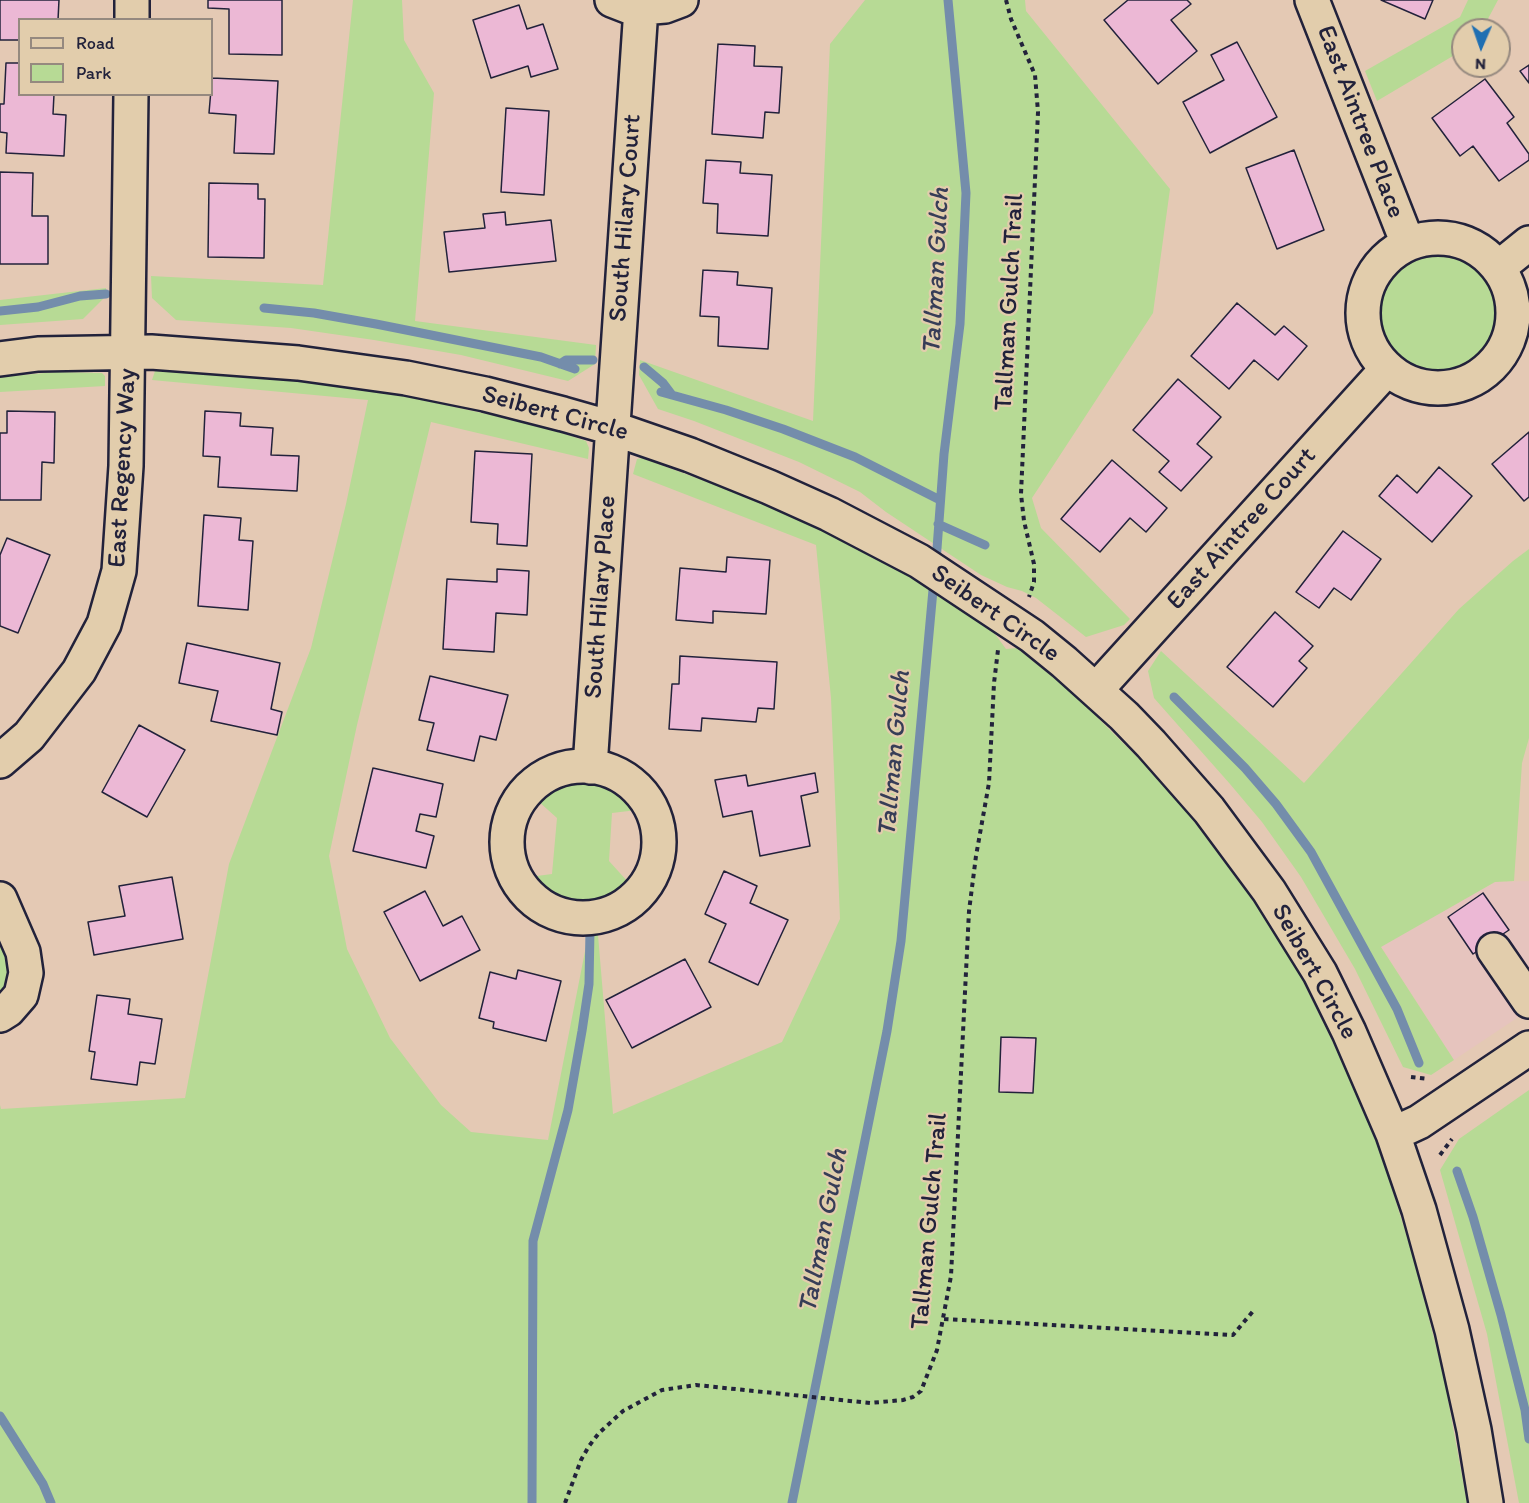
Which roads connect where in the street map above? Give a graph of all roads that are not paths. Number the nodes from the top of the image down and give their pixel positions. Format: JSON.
{"nodes":[{"id":1,"x":132,"y":0,"type":"edge"},
{"id":2,"x":681,"y":0,"type":"edge"},
{"id":3,"x":1312,"y":0,"type":"edge"},
{"id":4,"x":626,"y":4,"type":"edge"},
{"id":5,"x":132,"y":18,"type":"edge"},
{"id":6,"x":131,"y":96,"type":"edge"},
{"id":7,"x":1529,"y":243,"type":"edge"},
{"id":8,"x":1408,"y":244,"type":"junction"},
{"id":9,"x":1498,"y":268,"type":"junction"},
{"id":10,"x":128,"y":352,"type":"junction"},
{"id":11,"x":0,"y":359,"type":"edge"},
{"id":12,"x":1387,"y":369,"type":"junction"},
{"id":13,"x":612,"y":428,"type":"junction"},
{"id":14,"x":1096,"y":690,"type":"junction"},
{"id":15,"x":0,"y":761,"type":"edge"},
{"id":16,"x":590,"y":767,"type":"junction"},
{"id":17,"x":0,"y":899,"type":"edge"},
{"id":18,"x":1494,"y":950,"type":"dead end"},
{"id":19,"x":1529,"y":1001,"type":"edge"},
{"id":20,"x":0,"y":1015,"type":"edge"},
{"id":21,"x":1529,"y":1048,"type":"edge"},
{"id":22,"x":1394,"y":1134,"type":"junction"},
{"id":23,"x":1486,"y":1503,"type":"edge"}],
"edges":[{"from":1,"to":5,"type":"street"},
{"from":2,"to":4,"type":"street","name":"South Hilary Court"},
{"from":3,"to":8,"type":"street","name":"East Aintree Place"},
{"from":4,"to":13,"type":"street","name":"South Hilary Court"},
{"from":6,"to":10,"type":"street","name":"East Regency Way"},
{"from":7,"to":9,"type":"street"},
{"from":8,"to":9,"type":"street"},
{"from":8,"to":12,"type":"street"},
{"from":9,"to":12,"type":"street"},
{"from":10,"to":11,"type":"street","name":"Seibert Circle"},
{"from":10,"to":13,"type":"street","name":"Seibert Circle"},
{"from":10,"to":15,"type":"street","name":"East Regency Way"},
{"from":12,"to":14,"type":"street","name":"East Aintree Court"},
{"from":13,"to":14,"type":"street","name":"Seibert Circle"},
{"from":13,"to":16,"type":"street","name":"South Hilary Place"},
{"from":14,"to":22,"type":"street","name":"Seibert Circle"},
{"from":16,"to":16,"type":"street"},
{"from":17,"to":20,"type":"street"},
{"from":18,"to":19,"type":"street"},
{"from":21,"to":22,"type":"street"},
{"from":22,"to":23,"type":"street","name":"Seibert Circle"}]}
